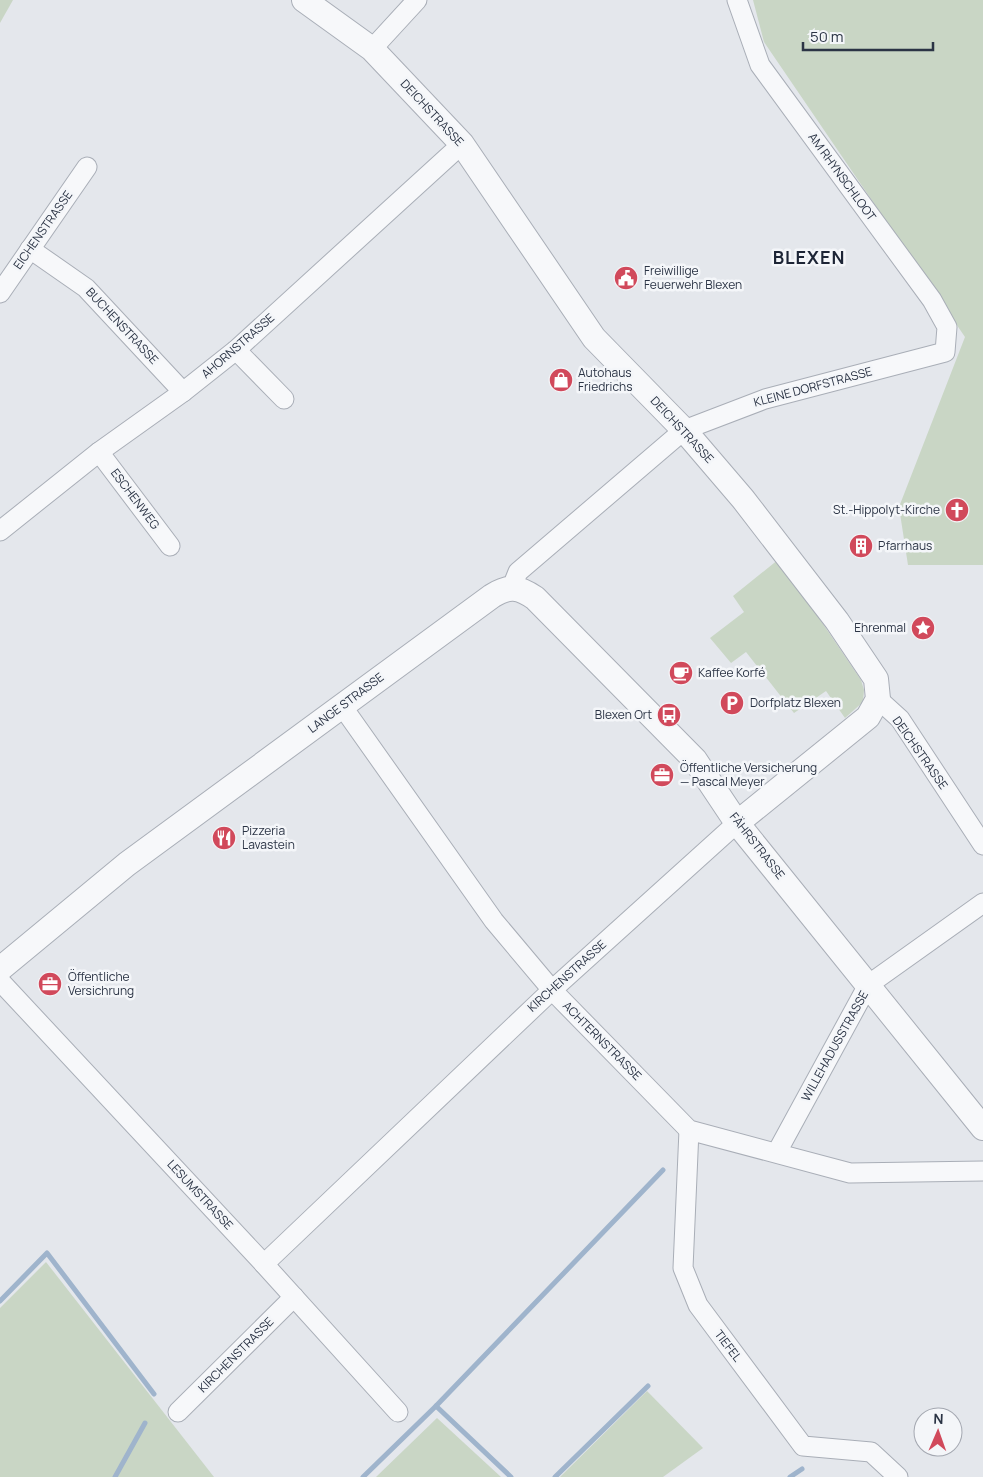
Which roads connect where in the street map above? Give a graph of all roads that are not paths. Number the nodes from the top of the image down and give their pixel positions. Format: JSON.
{"nodes":[{"id":1,"x":304,"y":0,"type":"edge"},
{"id":2,"x":417,"y":0,"type":"edge"},
{"id":3,"x":737,"y":0,"type":"edge"},
{"id":4,"x":372,"y":49,"type":"junction"},
{"id":5,"x":462,"y":144,"type":"junction"},
{"id":6,"x":87,"y":167,"type":"dead end"},
{"id":7,"x":30,"y":249,"type":"junction"},
{"id":8,"x":0,"y":293,"type":"edge"},
{"id":9,"x":236,"y":350,"type":"junction"},
{"id":10,"x":945,"y":352,"type":"joint"},
{"id":11,"x":183,"y":392,"type":"junction"},
{"id":12,"x":284,"y":399,"type":"dead end"},
{"id":13,"x":684,"y":430,"type":"junction"},
{"id":14,"x":100,"y":452,"type":"junction"},
{"id":15,"x":0,"y":531,"type":"edge"},
{"id":16,"x":170,"y":546,"type":"dead end"},
{"id":17,"x":512,"y":587,"type":"junction"},
{"id":18,"x":878,"y":699,"type":"junction"},
{"id":19,"x":342,"y":706,"type":"junction"},
{"id":20,"x":738,"y":823,"type":"junction"},
{"id":21,"x":983,"y":846,"type":"edge"},
{"id":22,"x":983,"y":903,"type":"edge"},
{"id":23,"x":0,"y":969,"type":"edge"},
{"id":24,"x":0,"y":981,"type":"edge"},
{"id":25,"x":868,"y":986,"type":"junction"},
{"id":26,"x":552,"y":990,"type":"junction"},
{"id":27,"x":983,"y":1128,"type":"edge"},
{"id":28,"x":690,"y":1130,"type":"junction"},
{"id":29,"x":777,"y":1152,"type":"junction"},
{"id":30,"x":983,"y":1171,"type":"edge"},
{"id":31,"x":264,"y":1264,"type":"junction"},
{"id":32,"x":294,"y":1297,"type":"junction"},
{"id":33,"x":178,"y":1412,"type":"dead end"},
{"id":34,"x":398,"y":1412,"type":"dead end"},
{"id":35,"x":898,"y":1477,"type":"edge"}],
"edges":[{"from":1,"to":4,"type":"street","name":"DEICHSTRASSE"},
{"from":2,"to":4,"type":"street"},
{"from":3,"to":10,"type":"street","name":"AM RHYNSCHLOOT"},
{"from":4,"to":5,"type":"street","name":"DEICHSTRASSE"},
{"from":5,"to":9,"type":"street","name":"AHORNSTRASSE"},
{"from":5,"to":13,"type":"street","name":"DEICHSTRASSE"},
{"from":6,"to":7,"type":"street","name":"EICHENSTRASSE"},
{"from":7,"to":8,"type":"street","name":"EICHENSTRASSE"},
{"from":7,"to":11,"type":"street","name":"BUCHENSTRASSE"},
{"from":9,"to":11,"type":"street","name":"AHORNSTRASSE"},
{"from":9,"to":12,"type":"street"},
{"from":10,"to":13,"type":"street","name":"KLEINE DORFSTRASSE"},
{"from":11,"to":14,"type":"street","name":"AHORNSTRASSE"},
{"from":13,"to":17,"type":"street"},
{"from":13,"to":18,"type":"street","name":"DEICHSTRASSE"},
{"from":14,"to":15,"type":"street","name":"AHORNSTRASSE"},
{"from":14,"to":16,"type":"street","name":"ESCHENWEG"},
{"from":17,"to":19,"type":"street","name":"LANGE STRASSE"},
{"from":17,"to":20,"type":"street","name":"FÄHRSTRASSE"},
{"from":18,"to":20,"type":"street","name":"KIRCHENSTRASSE"},
{"from":18,"to":21,"type":"street","name":"DEICHSTRASSE"},
{"from":19,"to":23,"type":"street","name":"LANGE STRASSE"},
{"from":19,"to":26,"type":"street","name":"ACHTERNSTRASSE"},
{"from":20,"to":25,"type":"street","name":"FÄHRSTRASSE"},
{"from":20,"to":26,"type":"street","name":"KIRCHENSTRASSE"},
{"from":22,"to":25,"type":"street","name":"WILLEHADUSSTRASSE"},
{"from":24,"to":31,"type":"street","name":"LESUMSTRASSE"},
{"from":25,"to":27,"type":"street","name":"FÄHRSTRASSE"},
{"from":25,"to":29,"type":"street","name":"WILLEHADUSSTRASSE"},
{"from":26,"to":28,"type":"street","name":"ACHTERNSTRASSE"},
{"from":26,"to":31,"type":"street","name":"KIRCHENSTRASSE"},
{"from":28,"to":29,"type":"street"},
{"from":28,"to":35,"type":"street","name":"TIEFEL"},
{"from":29,"to":30,"type":"street"},
{"from":31,"to":32,"type":"street","name":"LESUMSTRASSE"},
{"from":32,"to":33,"type":"street","name":"KIRCHENSTRASSE"},
{"from":32,"to":34,"type":"street","name":"LESUMSTRASSE"}]}
